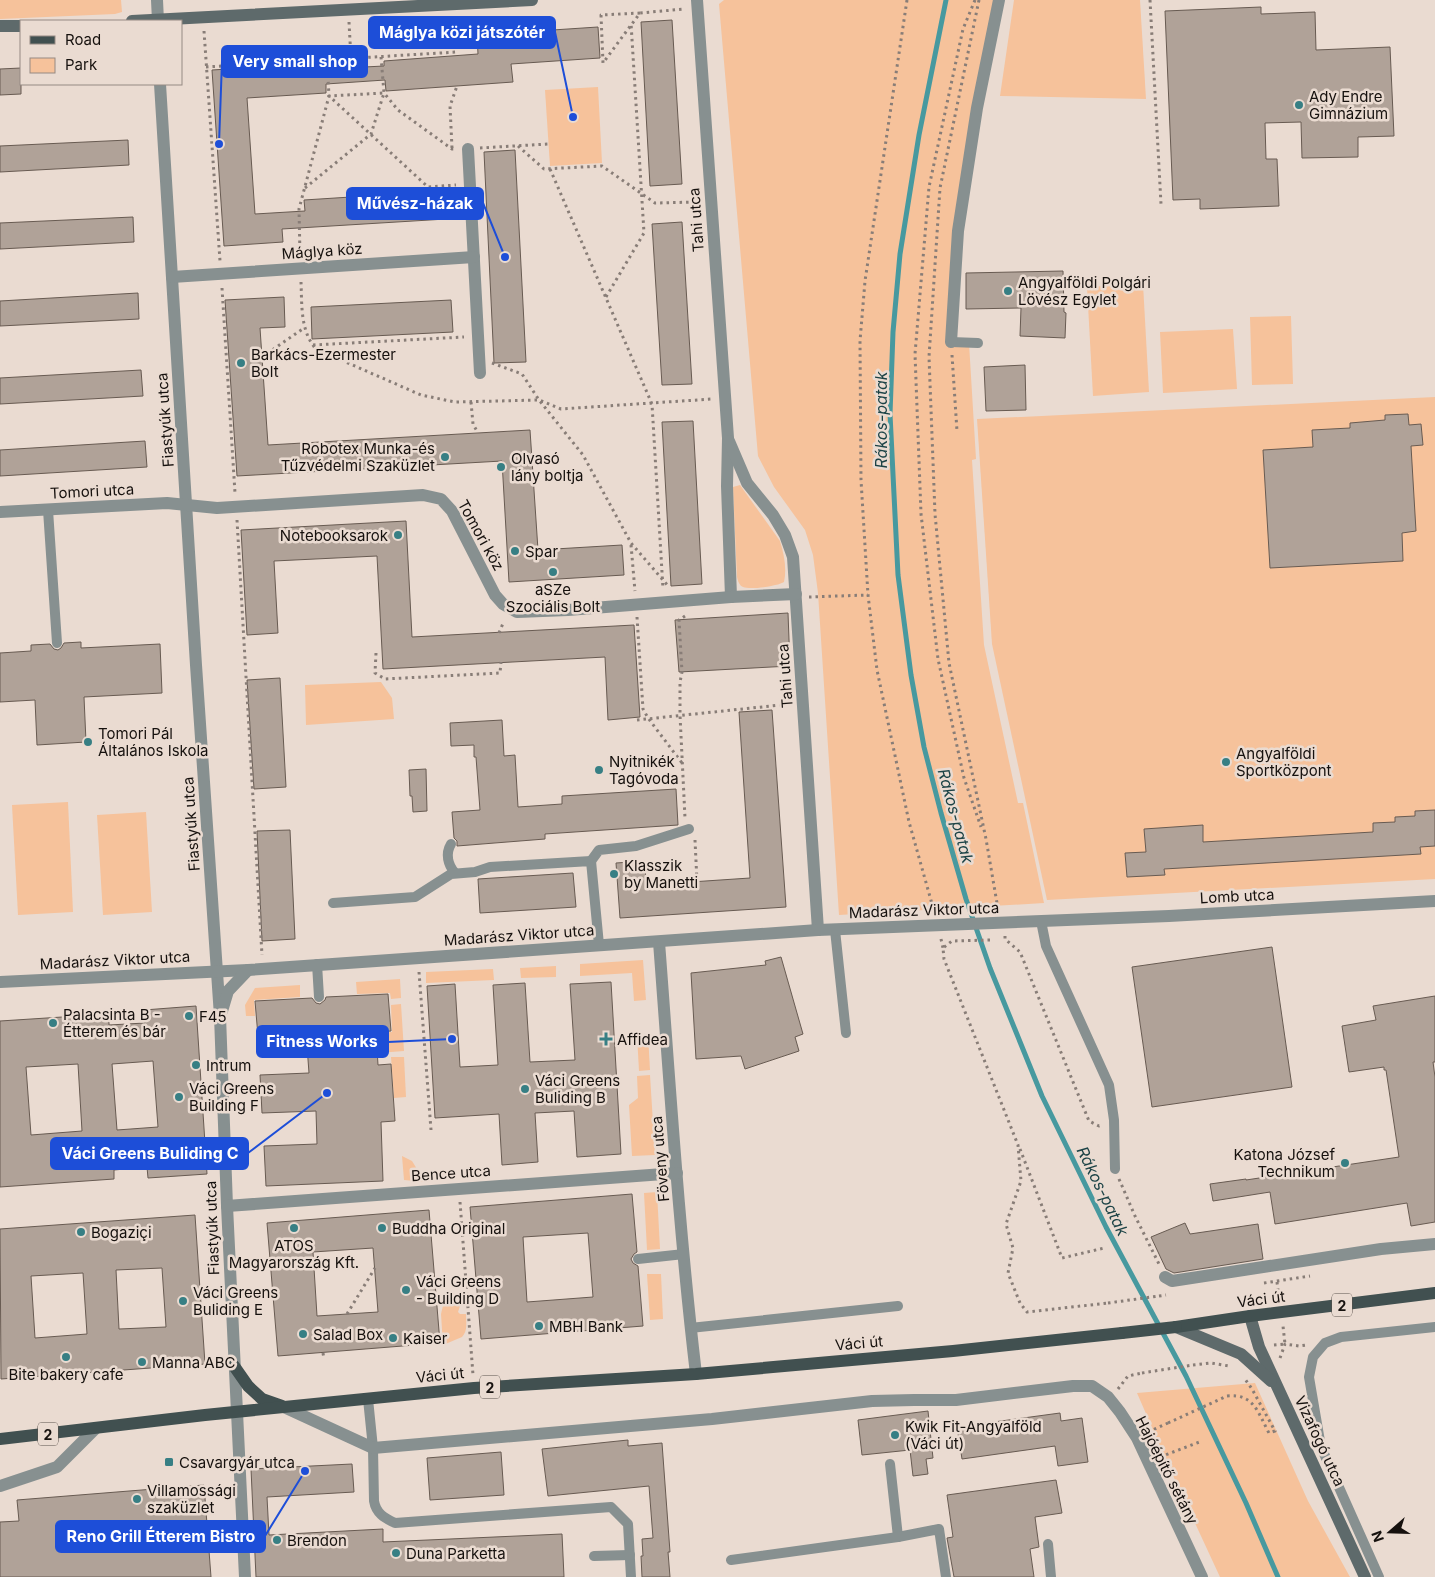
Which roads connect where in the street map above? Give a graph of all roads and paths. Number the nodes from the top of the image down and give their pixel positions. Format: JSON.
{"nodes":[{"id":1,"x":157,"y":0,"type":"edge"},
{"id":2,"x":532,"y":0,"type":"edge"},
{"id":3,"x":907,"y":0,"type":"edge"},
{"id":4,"x":975,"y":0,"type":"edge"},
{"id":5,"x":979,"y":0,"type":"edge"},
{"id":6,"x":999,"y":0,"type":"edge"},
{"id":7,"x":1150,"y":0,"type":"edge"},
{"id":8,"x":698,"y":4,"type":"edge"},
{"id":9,"x":348,"y":10,"type":"junction"},
{"id":10,"x":640,"y":13,"type":"junction"},
{"id":11,"x":158,"y":20,"type":"edge"},
{"id":12,"x":175,"y":20,"type":"edge"},
{"id":13,"x":631,"y":23,"type":"junction"},
{"id":14,"x":0,"y":26,"type":"edge"},
{"id":15,"x":20,"y":26,"type":"edge"},
{"id":16,"x":457,"y":52,"type":"dead end"},
{"id":17,"x":381,"y":57,"type":"junction"},
{"id":18,"x":351,"y":59,"type":"junction"},
{"id":19,"x":327,"y":60,"type":"junction"},
{"id":20,"x":206,"y":67,"type":"dead end"},
{"id":21,"x":159,"y":85,"type":"edge"},
{"id":22,"x":457,"y":86,"type":"dead end"},
{"id":23,"x":384,"y":93,"type":"junction"},
{"id":24,"x":329,"y":96,"type":"junction"},
{"id":25,"x":371,"y":134,"type":"junction"},
{"id":26,"x":549,"y":144,"type":"dead end"},
{"id":27,"x":518,"y":146,"type":"junction"},
{"id":28,"x":452,"y":149,"type":"junction"},
{"id":29,"x":468,"y":149,"type":"junction"},
{"id":30,"x":550,"y":169,"type":"junction"},
{"id":31,"x":470,"y":184,"type":"junction"},
{"id":32,"x":304,"y":188,"type":"junction"},
{"id":33,"x":641,"y":194,"type":"junction"},
{"id":34,"x":712,"y":202,"type":"junction"},
{"id":35,"x":1161,"y":204,"type":"dead end"},
{"id":36,"x":474,"y":257,"type":"junction"},
{"id":37,"x":300,"y":269,"type":"junction"},
{"id":38,"x":172,"y":278,"type":"junction"},
{"id":39,"x":605,"y":298,"type":"junction"},
{"id":40,"x":304,"y":328,"type":"junction"},
{"id":41,"x":478,"y":336,"type":"junction"},
{"id":42,"x":951,"y":342,"type":"junction"},
{"id":43,"x":978,"y":343,"type":"dead end"},
{"id":44,"x":312,"y":345,"type":"junction"},
{"id":45,"x":262,"y":357,"type":"dead end"},
{"id":46,"x":480,"y":357,"type":"junction"},
{"id":47,"x":480,"y":373,"type":"dead end"},
{"id":48,"x":725,"y":398,"type":"junction"},
{"id":49,"x":539,"y":400,"type":"junction"},
{"id":50,"x":471,"y":402,"type":"junction"},
{"id":51,"x":652,"y":404,"type":"junction"},
{"id":52,"x":957,"y":431,"type":"dead end"},
{"id":53,"x":478,"y":433,"type":"dead end"},
{"id":54,"x":728,"y":438,"type":"junction"},
{"id":55,"x":186,"y":506,"type":"junction"},
{"id":56,"x":48,"y":510,"type":"junction"},
{"id":57,"x":0,"y":512,"type":"edge"},
{"id":58,"x":631,"y":543,"type":"junction"},
{"id":59,"x":661,"y":576,"type":"junction"},
{"id":60,"x":670,"y":587,"type":"dead end"},
{"id":61,"x":796,"y":594,"type":"junction"},
{"id":62,"x":868,"y":595,"type":"junction"},
{"id":63,"x":731,"y":597,"type":"junction"},
{"id":64,"x":688,"y":601,"type":"junction"},
{"id":65,"x":664,"y":602,"type":"junction"},
{"id":66,"x":636,"y":604,"type":"junction"},
{"id":67,"x":57,"y":643,"type":"dead end"},
{"id":68,"x":376,"y":653,"type":"dead end"},
{"id":69,"x":500,"y":662,"type":"dead end"},
{"id":70,"x":803,"y":702,"type":"junction"},
{"id":71,"x":680,"y":715,"type":"junction"},
{"id":72,"x":648,"y":718,"type":"junction"},
{"id":73,"x":637,"y":720,"type":"dead end"},
{"id":74,"x":683,"y":764,"type":"junction"},
{"id":75,"x":689,"y":829,"type":"junction"},
{"id":76,"x":986,"y":839,"type":"junction"},
{"id":77,"x":451,"y":844,"type":"dead end"},
{"id":78,"x":591,"y":861,"type":"junction"},
{"id":79,"x":455,"y":873,"type":"junction"},
{"id":80,"x":697,"y":882,"type":"dead end"},
{"id":81,"x":1435,"y":901,"type":"edge"},
{"id":82,"x":333,"y":903,"type":"dead end"},
{"id":83,"x":1041,"y":921,"type":"junction"},
{"id":84,"x":1000,"y":923,"type":"junction"},
{"id":85,"x":938,"y":926,"type":"junction"},
{"id":86,"x":818,"y":930,"type":"junction"},
{"id":87,"x":835,"y":930,"type":"junction"},
{"id":88,"x":659,"y":942,"type":"junction"},
{"id":89,"x":599,"y":945,"type":"junction"},
{"id":90,"x":418,"y":959,"type":"junction"},
{"id":91,"x":317,"y":964,"type":"junction"},
{"id":92,"x":216,"y":970,"type":"junction"},
{"id":93,"x":248,"y":970,"type":"junction"},
{"id":94,"x":0,"y":982,"type":"edge"},
{"id":95,"x":319,"y":997,"type":"dead end"},
{"id":96,"x":220,"y":1016,"type":"junction"},
{"id":97,"x":846,"y":1033,"type":"dead end"},
{"id":98,"x":1114,"y":1120,"type":"junction"},
{"id":99,"x":431,"y":1130,"type":"dead end"},
{"id":100,"x":1018,"y":1144,"type":"junction"},
{"id":101,"x":1115,"y":1170,"type":"joint"},
{"id":102,"x":677,"y":1173,"type":"junction"},
{"id":103,"x":459,"y":1189,"type":"junction"},
{"id":104,"x":227,"y":1206,"type":"junction"},
{"id":105,"x":1435,"y":1244,"type":"edge"},
{"id":106,"x":1104,"y":1248,"type":"dead end"},
{"id":107,"x":684,"y":1254,"type":"junction"},
{"id":108,"x":638,"y":1259,"type":"dead end"},
{"id":109,"x":375,"y":1268,"type":"dead end"},
{"id":110,"x":1165,"y":1277,"type":"joint"},
{"id":111,"x":1435,"y":1293,"type":"edge"},
{"id":112,"x":1159,"y":1296,"type":"dead end"},
{"id":113,"x":898,"y":1306,"type":"dead end"},
{"id":114,"x":347,"y":1314,"type":"dead end"},
{"id":115,"x":1250,"y":1316,"type":"junction"},
{"id":116,"x":1176,"y":1327,"type":"junction"},
{"id":117,"x":1435,"y":1327,"type":"edge"},
{"id":118,"x":690,"y":1328,"type":"junction"},
{"id":119,"x":1285,"y":1344,"type":"dead end"},
{"id":120,"x":1299,"y":1346,"type":"dead end"},
{"id":121,"x":324,"y":1353,"type":"dead end"},
{"id":122,"x":324,"y":1360,"type":"dead end"},
{"id":123,"x":234,"y":1366,"type":"junction"},
{"id":124,"x":1233,"y":1367,"type":"dead end"},
{"id":125,"x":696,"y":1374,"type":"junction"},
{"id":126,"x":1244,"y":1377,"type":"dead end"},
{"id":127,"x":1277,"y":1386,"type":"junction"},
{"id":128,"x":474,"y":1388,"type":"junction"},
{"id":129,"x":1118,"y":1389,"type":"dead end"},
{"id":130,"x":368,"y":1399,"type":"junction"},
{"id":131,"x":284,"y":1407,"type":"junction"},
{"id":132,"x":237,"y":1412,"type":"junction"},
{"id":133,"x":96,"y":1428,"type":"junction"},
{"id":134,"x":1147,"y":1432,"type":"dead end"},
{"id":135,"x":0,"y":1439,"type":"edge"},
{"id":136,"x":1202,"y":1441,"type":"dead end"},
{"id":137,"x":373,"y":1448,"type":"junction"},
{"id":138,"x":1158,"y":1458,"type":"dead end"},
{"id":139,"x":890,"y":1464,"type":"dead end"},
{"id":140,"x":0,"y":1486,"type":"edge"},
{"id":141,"x":898,"y":1536,"type":"junction"},
{"id":142,"x":1048,"y":1544,"type":"dead end"},
{"id":143,"x":630,"y":1555,"type":"junction"},
{"id":144,"x":594,"y":1556,"type":"dead end"},
{"id":145,"x":731,"y":1560,"type":"dead end"},
{"id":146,"x":245,"y":1577,"type":"edge"},
{"id":147,"x":631,"y":1577,"type":"edge"},
{"id":148,"x":946,"y":1577,"type":"edge"},
{"id":149,"x":1052,"y":1577,"type":"edge"},
{"id":150,"x":1202,"y":1577,"type":"edge"},
{"id":151,"x":1365,"y":1577,"type":"edge"},
{"id":152,"x":1379,"y":1577,"type":"edge"}],
"edges":[{"from":1,"to":11,"type":"street"},
{"from":2,"to":9,"type":"street"},
{"from":3,"to":62,"type":"path"},
{"from":4,"to":76,"type":"path"},
{"from":5,"to":76,"type":"path"},
{"from":6,"to":42,"type":"street"},
{"from":7,"to":35,"type":"path"},
{"from":8,"to":10,"type":"path"},
{"from":8,"to":34,"type":"street","name":"Tahi utca"},
{"from":9,"to":12,"type":"street"},
{"from":9,"to":18,"type":"path"},
{"from":10,"to":13,"type":"path"},
{"from":10,"to":13,"type":"path"},
{"from":13,"to":33,"type":"path"},
{"from":14,"to":15,"type":"street"},
{"from":16,"to":17,"type":"path"},
{"from":17,"to":18,"type":"path"},
{"from":17,"to":23,"type":"path"},
{"from":18,"to":19,"type":"path"},
{"from":19,"to":20,"type":"path"},
{"from":19,"to":24,"type":"path"},
{"from":21,"to":38,"type":"street","name":"Fiastyúk utca"},
{"from":22,"to":28,"type":"path"},
{"from":23,"to":24,"type":"path"},
{"from":23,"to":25,"type":"path"},
{"from":23,"to":28,"type":"path"},
{"from":24,"to":25,"type":"path"},
{"from":24,"to":32,"type":"path"},
{"from":25,"to":31,"type":"path"},
{"from":25,"to":32,"type":"path"},
{"from":26,"to":27,"type":"path"},
{"from":27,"to":29,"type":"path"},
{"from":27,"to":30,"type":"path"},
{"from":28,"to":29,"type":"path"},
{"from":29,"to":31,"type":"street"},
{"from":30,"to":33,"type":"path"},
{"from":30,"to":39,"type":"path"},
{"from":31,"to":36,"type":"street"},
{"from":32,"to":37,"type":"path"},
{"from":33,"to":34,"type":"path"},
{"from":33,"to":39,"type":"path"},
{"from":34,"to":48,"type":"street","name":"Tahi utca"},
{"from":36,"to":37,"type":"street","name":"Máglya köz"},
{"from":36,"to":41,"type":"street"},
{"from":37,"to":38,"type":"street","name":"Máglya köz"},
{"from":37,"to":40,"type":"path"},
{"from":38,"to":55,"type":"street","name":"Fiastyúk utca"},
{"from":39,"to":51,"type":"path"},
{"from":40,"to":44,"type":"path"},
{"from":40,"to":45,"type":"path"},
{"from":41,"to":44,"type":"path"},
{"from":41,"to":46,"type":"street"},
{"from":42,"to":43,"type":"lane"},
{"from":42,"to":52,"type":"path"},
{"from":44,"to":50,"type":"path"},
{"from":46,"to":47,"type":"street"},
{"from":46,"to":49,"type":"path"},
{"from":48,"to":51,"type":"path"},
{"from":48,"to":54,"type":"street","name":"Tahi utca"},
{"from":49,"to":50,"type":"path"},
{"from":49,"to":51,"type":"path"},
{"from":49,"to":58,"type":"path"},
{"from":50,"to":53,"type":"path"},
{"from":51,"to":59,"type":"path"},
{"from":54,"to":61,"type":"street","name":"Tahi utca"},
{"from":54,"to":63,"type":"street","name":"Tahi utca"},
{"from":55,"to":56,"type":"street","name":"Tomori utca"},
{"from":55,"to":66,"type":"street","name":"Tomori köz"},
{"from":55,"to":92,"type":"street","name":"Fiastyúk utca"},
{"from":56,"to":57,"type":"street","name":"Tomori utca"},
{"from":56,"to":67,"type":"lane"},
{"from":58,"to":59,"type":"path"},
{"from":58,"to":66,"type":"path"},
{"from":59,"to":60,"type":"path"},
{"from":59,"to":65,"type":"path"},
{"from":61,"to":62,"type":"path"},
{"from":61,"to":63,"type":"street","name":"Tomori köz"},
{"from":61,"to":70,"type":"street","name":"Tahi utca"},
{"from":62,"to":85,"type":"path"},
{"from":63,"to":64,"type":"street","name":"Tomori köz"},
{"from":64,"to":65,"type":"street","name":"Tomori köz"},
{"from":64,"to":71,"type":"path"},
{"from":65,"to":66,"type":"street","name":"Tomori köz"},
{"from":66,"to":72,"type":"path"},
{"from":68,"to":69,"type":"path"},
{"from":70,"to":71,"type":"path"},
{"from":70,"to":86,"type":"street","name":"Tahi utca"},
{"from":71,"to":72,"type":"path"},
{"from":71,"to":74,"type":"path"},
{"from":72,"to":73,"type":"path"},
{"from":72,"to":74,"type":"path"},
{"from":74,"to":75,"type":"path"},
{"from":75,"to":78,"type":"lane"},
{"from":75,"to":80,"type":"path"},
{"from":76,"to":84,"type":"path"},
{"from":77,"to":79,"type":"lane"},
{"from":78,"to":79,"type":"lane"},
{"from":78,"to":89,"type":"lane"},
{"from":79,"to":82,"type":"lane"},
{"from":81,"to":83,"type":"street","name":"Lomb utca"},
{"from":83,"to":84,"type":"street","name":"Madarász Viktor utca"},
{"from":83,"to":98,"type":"lane"},
{"from":84,"to":85,"type":"street","name":"Madarász Viktor utca"},
{"from":85,"to":87,"type":"street","name":"Madarász Viktor utca"},
{"from":86,"to":87,"type":"street","name":"Madarász Viktor utca"},
{"from":86,"to":88,"type":"street","name":"Madarász Viktor utca"},
{"from":87,"to":97,"type":"lane"},
{"from":88,"to":89,"type":"street","name":"Madarász Viktor utca"},
{"from":88,"to":102,"type":"street","name":"Föveny utca"},
{"from":89,"to":90,"type":"street","name":"Madarász Viktor utca"},
{"from":90,"to":91,"type":"street","name":"Madarász Viktor utca"},
{"from":90,"to":99,"type":"path"},
{"from":91,"to":93,"type":"street","name":"Madarász Viktor utca"},
{"from":91,"to":95,"type":"lane"},
{"from":92,"to":93,"type":"street","name":"Madarász Viktor utca"},
{"from":92,"to":94,"type":"street","name":"Madarász Viktor utca"},
{"from":92,"to":96,"type":"street","name":"Fiastyúk utca"},
{"from":93,"to":96,"type":"street"},
{"from":96,"to":104,"type":"street","name":"Fiastyúk utca"},
{"from":98,"to":100,"type":"path"},
{"from":98,"to":101,"type":"lane"},
{"from":100,"to":106,"type":"path"},
{"from":100,"to":112,"type":"path","bridge":true},
{"from":101,"to":110,"type":"path"},
{"from":102,"to":103,"type":"street","name":"Bence utca"},
{"from":102,"to":107,"type":"street","name":"Föveny utca"},
{"from":103,"to":104,"type":"street","name":"Bence utca"},
{"from":103,"to":128,"type":"path"},
{"from":104,"to":123,"type":"street","name":"Fiastyúk utca"},
{"from":105,"to":110,"type":"street","name":"Váci út"},
{"from":107,"to":108,"type":"lane"},
{"from":107,"to":118,"type":"street","name":"Föveny utca"},
{"from":109,"to":114,"type":"path"},
{"from":111,"to":115,"type":"main road","name":"Váci út","number":"2"},
{"from":113,"to":118,"type":"lane"},
{"from":115,"to":116,"type":"main road","name":"Váci út","number":"2"},
{"from":115,"to":127,"type":"street","name":"Vizafogó utca"},
{"from":116,"to":125,"type":"main road","name":"Váci út","number":"2","bridge":true},
{"from":116,"to":127,"type":"street"},
{"from":117,"to":152,"type":"lane"},
{"from":118,"to":125,"type":"street","name":"Föveny utca"},
{"from":119,"to":120,"type":"path"},
{"from":121,"to":122,"type":"path"},
{"from":123,"to":131,"type":"main road"},
{"from":123,"to":132,"type":"street","name":"Fiastyúk utca"},
{"from":124,"to":129,"type":"path","bridge":true},
{"from":125,"to":128,"type":"main road","name":"Váci út","number":"2"},
{"from":126,"to":134,"type":"path","bridge":true},
{"from":127,"to":151,"type":"street","name":"Vizafogó utca"},
{"from":128,"to":130,"type":"main road","name":"Váci út","number":"2"},
{"from":130,"to":131,"type":"main road","name":"Váci út","number":"2"},
{"from":130,"to":137,"type":"lane"},
{"from":131,"to":132,"type":"main road","name":"Váci út","number":"2"},
{"from":131,"to":137,"type":"street"},
{"from":132,"to":133,"type":"main road","name":"Váci út","number":"2"},
{"from":132,"to":146,"type":"street"},
{"from":133,"to":135,"type":"main road","name":"Váci út","number":"2"},
{"from":133,"to":140,"type":"street"},
{"from":136,"to":138,"type":"path"},
{"from":137,"to":143,"type":"lane"},
{"from":137,"to":150,"type":"street","name":"Hajóépítő sétány"},
{"from":139,"to":141,"type":"lane"},
{"from":141,"to":145,"type":"lane"},
{"from":141,"to":148,"type":"lane"},
{"from":142,"to":149,"type":"lane"},
{"from":143,"to":144,"type":"lane"},
{"from":143,"to":147,"type":"lane"}]}
